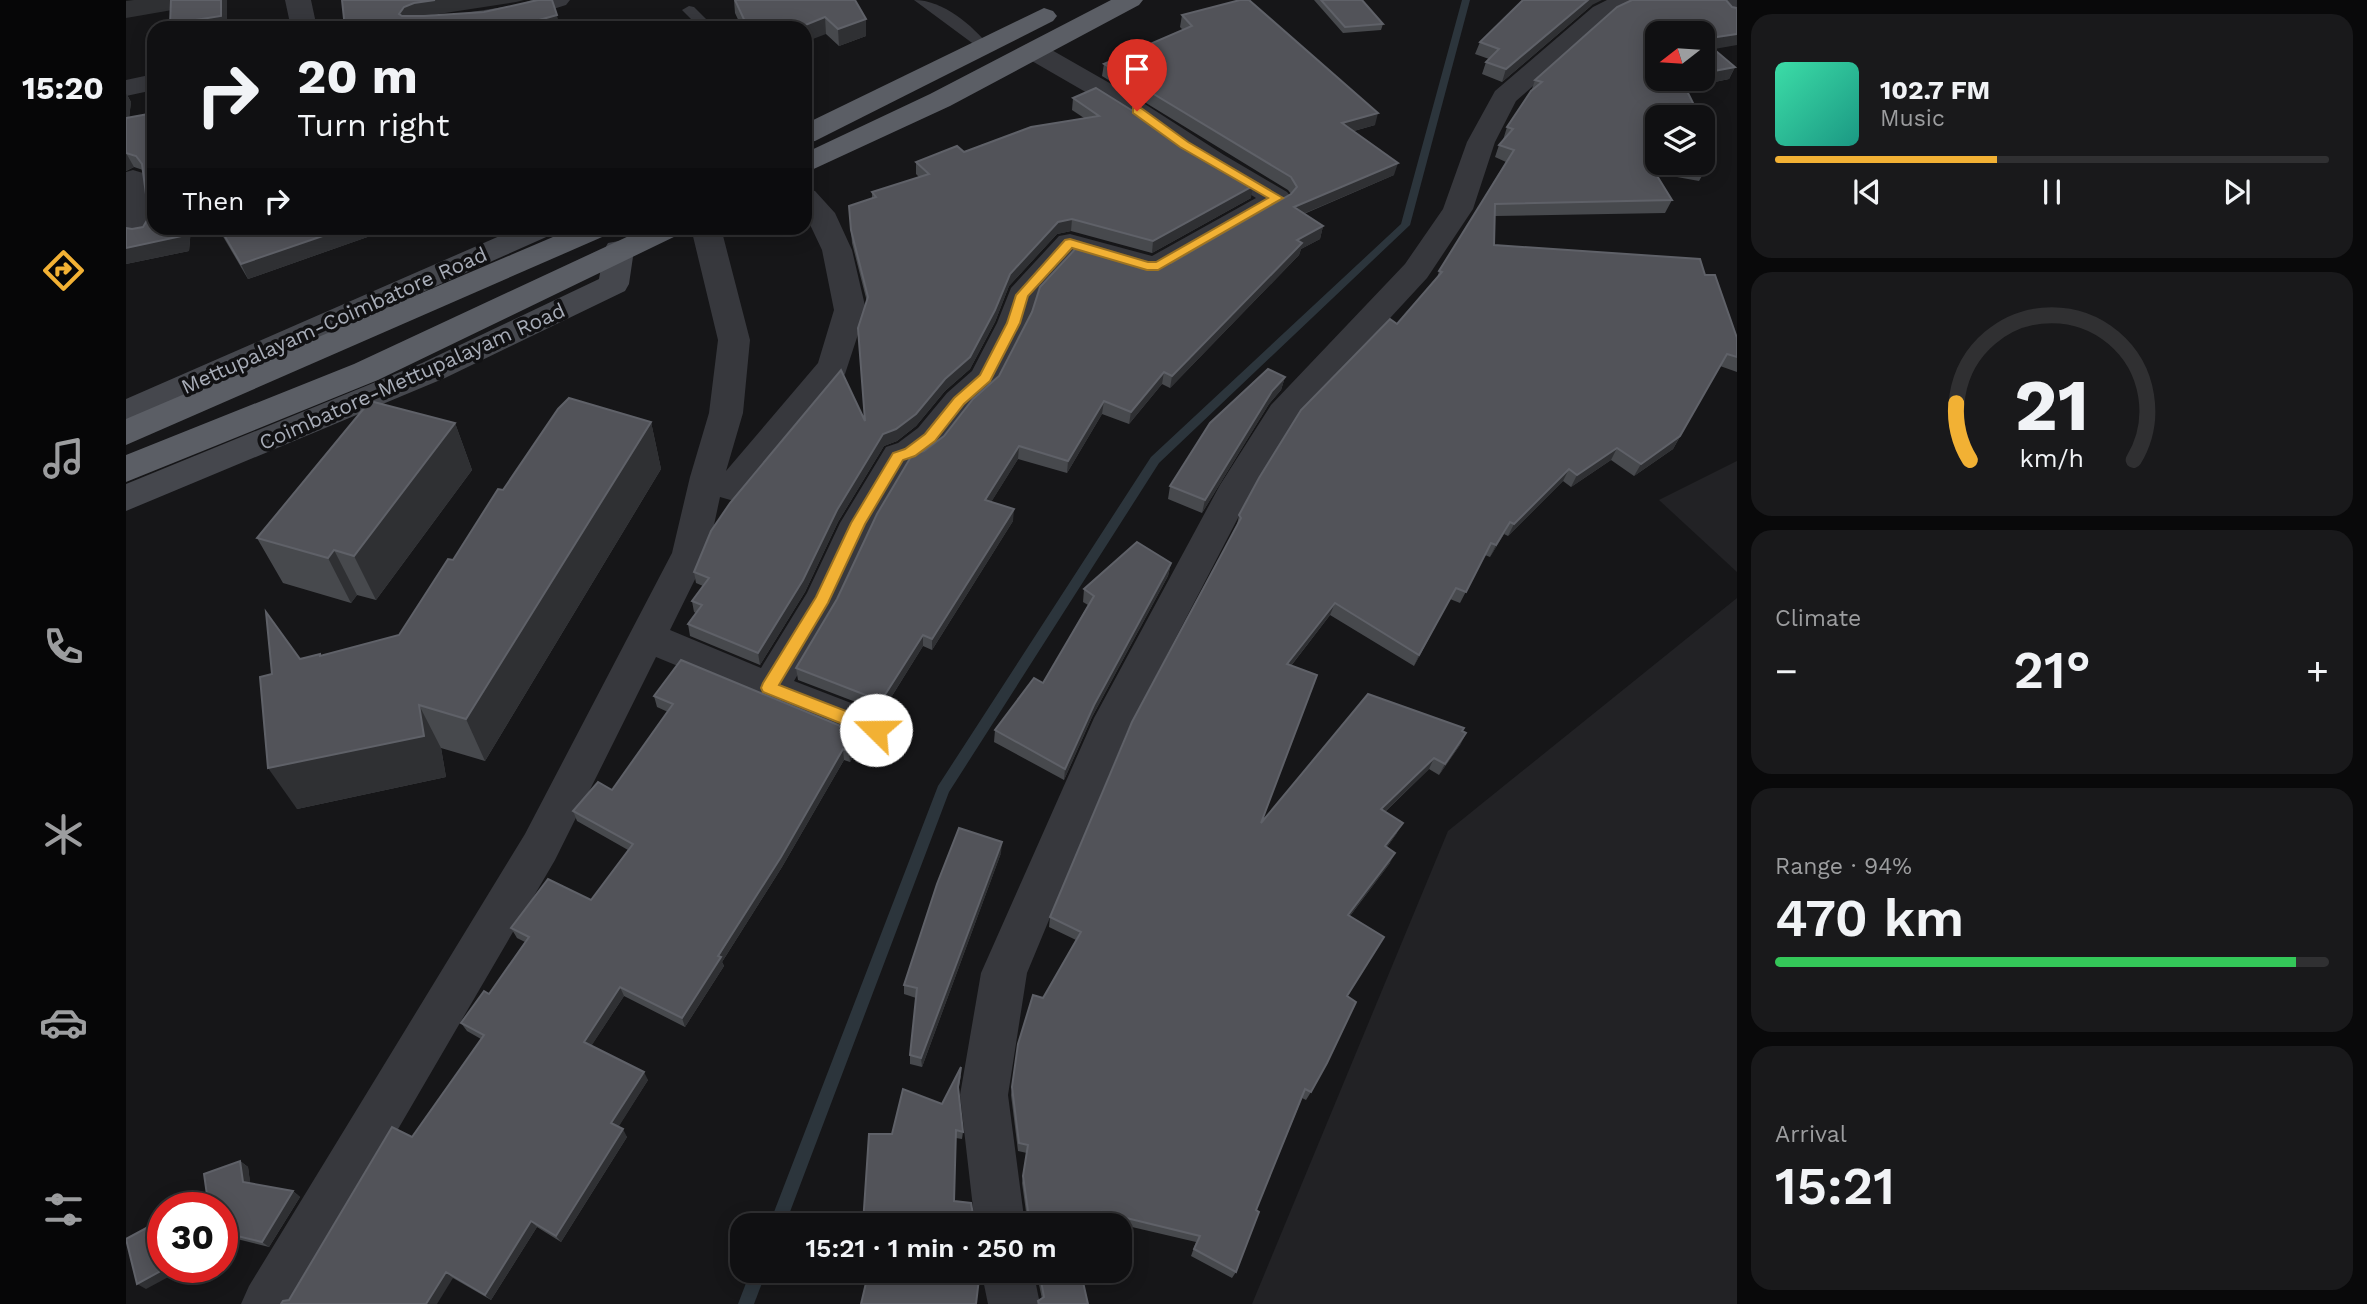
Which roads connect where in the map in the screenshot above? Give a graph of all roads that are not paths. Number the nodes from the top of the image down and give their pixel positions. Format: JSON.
{"nodes":[{"id":1,"x":298,"y":0,"type":"edge"},
{"id":2,"x":556,"y":0,"type":"edge"},
{"id":3,"x":921,"y":0,"type":"edge"},
{"id":4,"x":1130,"y":0,"type":"edge"},
{"id":5,"x":1627,"y":0,"type":"edge"},
{"id":6,"x":1726,"y":0,"type":"edge"},
{"id":7,"x":1063,"y":6,"type":"dead end"},
{"id":8,"x":689,"y":10,"type":"dead end"},
{"id":9,"x":1737,"y":12,"type":"edge"},
{"id":10,"x":302,"y":21,"type":"edge"},
{"id":11,"x":464,"y":21,"type":"edge"},
{"id":12,"x":701,"y":21,"type":"edge"},
{"id":13,"x":983,"y":47,"type":"junction"},
{"id":14,"x":1034,"y":51,"type":"junction"},
{"id":15,"x":955,"y":63,"type":"junction"},
{"id":16,"x":982,"y":79,"type":"junction"},
{"id":17,"x":912,"y":83,"type":"junction"},
{"id":18,"x":147,"y":84,"type":"edge"},
{"id":19,"x":126,"y":88,"type":"edge"},
{"id":20,"x":940,"y":100,"type":"junction"},
{"id":21,"x":812,"y":132,"type":"edge"},
{"id":22,"x":812,"y":161,"type":"edge"},
{"id":23,"x":126,"y":181,"type":"edge"},
{"id":24,"x":812,"y":204,"type":"edge"},
{"id":25,"x":139,"y":232,"type":"edge"},
{"id":26,"x":526,"y":235,"type":"edge"},
{"id":27,"x":630,"y":235,"type":"edge"},
{"id":28,"x":708,"y":235,"type":"edge"},
{"id":29,"x":608,"y":239,"type":"edge"},
{"id":30,"x":126,"y":412,"type":"edge"},
{"id":31,"x":126,"y":433,"type":"edge"},
{"id":32,"x":126,"y":468,"type":"edge"},
{"id":33,"x":706,"y":477,"type":"junction"},
{"id":34,"x":126,"y":498,"type":"edge"},
{"id":35,"x":647,"y":636,"type":"junction"},
{"id":36,"x":769,"y":688,"type":"junction"},
{"id":37,"x":876,"y":730,"type":"dead end"},
{"id":38,"x":999,"y":1213,"type":"edge"},
{"id":39,"x":1010,"y":1283,"type":"edge"},
{"id":40,"x":267,"y":1304,"type":"edge"},
{"id":41,"x":1014,"y":1304,"type":"edge"}],
"edges":[{"from":1,"to":10,"type":"street"},
{"from":2,"to":11,"type":"street"},
{"from":3,"to":13,"type":"lane"},
{"from":4,"to":14,"type":"highway"},
{"from":5,"to":38,"type":"street"},
{"from":6,"to":9,"type":"street"},
{"from":7,"to":13,"type":"highway"},
{"from":8,"to":12,"type":"lane"},
{"from":13,"to":15,"type":"highway"},
{"from":14,"to":16,"type":"highway"},
{"from":14,"to":36,"type":"street"},
{"from":15,"to":16,"type":"highway"},
{"from":15,"to":17,"type":"highway"},
{"from":16,"to":20,"type":"highway"},
{"from":17,"to":20,"type":"highway"},
{"from":17,"to":21,"type":"highway"},
{"from":18,"to":19,"type":"street"},
{"from":20,"to":22,"type":"highway"},
{"from":23,"to":25,"type":"street"},
{"from":24,"to":33,"type":"street"},
{"from":26,"to":30,"type":"main road","name":"Mettupalayam-Coimbatore Road"},
{"from":27,"to":29,"type":"highway"},
{"from":28,"to":33,"type":"street"},
{"from":29,"to":31,"type":"highway"},
{"from":29,"to":32,"type":"highway"},
{"from":29,"to":34,"type":"main road","name":"Coimbatore-Mettupalayam Road"},
{"from":33,"to":35,"type":"street"},
{"from":35,"to":36,"type":"street"},
{"from":35,"to":40,"type":"street"},
{"from":36,"to":37,"type":"street"},
{"from":39,"to":41,"type":"street"}]}
